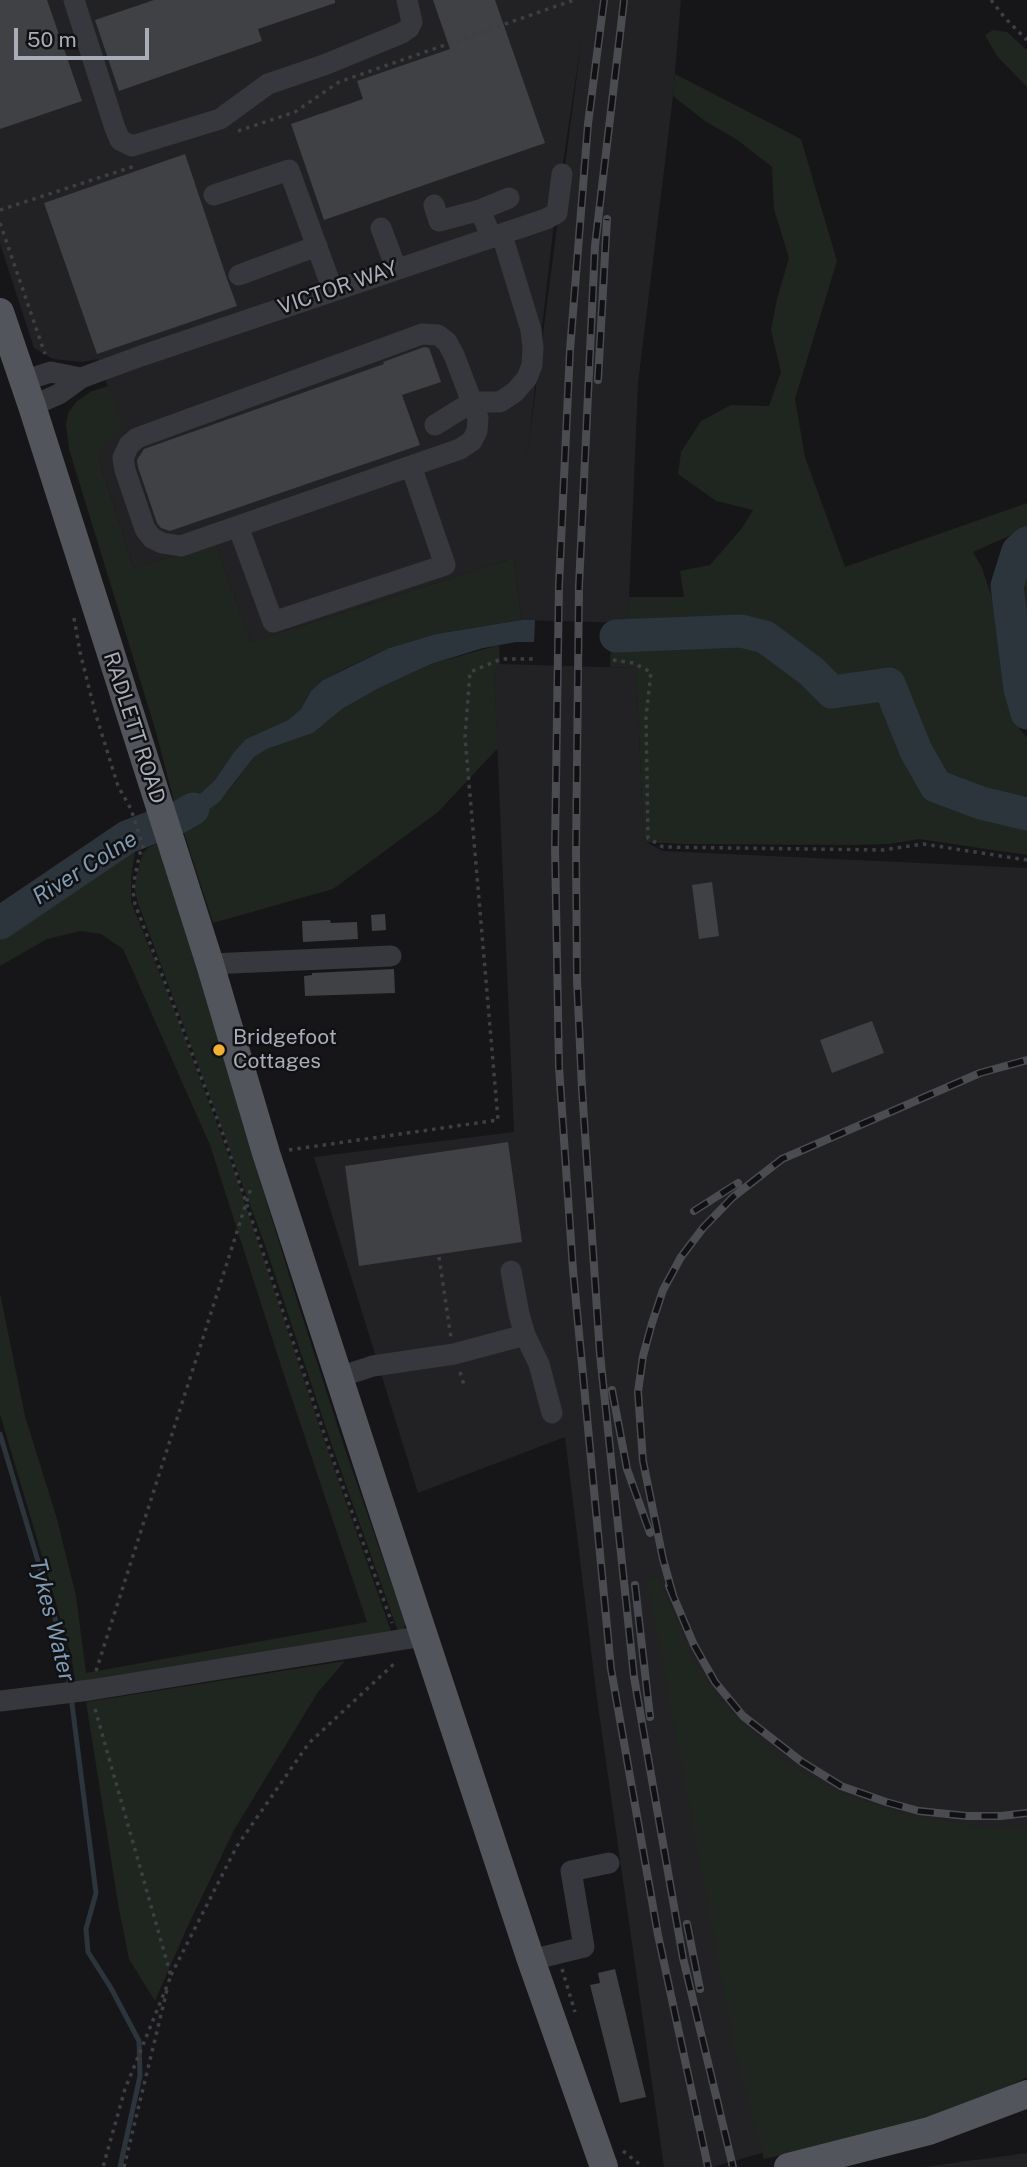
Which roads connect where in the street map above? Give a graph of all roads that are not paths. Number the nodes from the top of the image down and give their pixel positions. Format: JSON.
{"nodes":[{"id":1,"x":74,"y":0,"type":"edge"},
{"id":2,"x":407,"y":0,"type":"edge"},
{"id":3,"x":562,"y":174,"type":"dead end"},
{"id":4,"x":214,"y":195,"type":"dead end"},
{"id":5,"x":509,"y":198,"type":"dead end"},
{"id":6,"x":434,"y":205,"type":"dead end"},
{"id":7,"x":480,"y":209,"type":"junction"},
{"id":8,"x":381,"y":228,"type":"dead end"},
{"id":9,"x":496,"y":235,"type":"junction"},
{"id":10,"x":317,"y":246,"type":"junction"},
{"id":11,"x":396,"y":268,"type":"junction"},
{"id":12,"x":239,"y":275,"type":"dead end"},
{"id":13,"x":333,"y":290,"type":"junction"},
{"id":14,"x":0,"y":312,"type":"edge"},
{"id":15,"x":81,"y":378,"type":"junction"},
{"id":16,"x":28,"y":394,"type":"junction"},
{"id":17,"x":472,"y":402,"type":"junction"},
{"id":18,"x":435,"y":425,"type":"dead end"},
{"id":19,"x":411,"y":466,"type":"junction"},
{"id":20,"x":238,"y":526,"type":"junction"},
{"id":21,"x":391,"y":956,"type":"dead end"},
{"id":22,"x":210,"y":964,"type":"junction"},
{"id":23,"x":511,"y":1271,"type":"dead end"},
{"id":24,"x":525,"y":1335,"type":"junction"},
{"id":25,"x":339,"y":1377,"type":"junction"},
{"id":26,"x":552,"y":1413,"type":"dead end"},
{"id":27,"x":411,"y":1638,"type":"junction"},
{"id":28,"x":0,"y":1701,"type":"edge"},
{"id":29,"x":609,"y":1863,"type":"dead end"},
{"id":30,"x":531,"y":1960,"type":"junction"},
{"id":31,"x":1027,"y":2094,"type":"edge"},
{"id":32,"x":604,"y":2167,"type":"edge"},
{"id":33,"x":788,"y":2167,"type":"edge"}],
"edges":[{"from":1,"to":2,"type":"street"},
{"from":3,"to":9,"type":"street","name":"VICTOR WAY"},
{"from":4,"to":10,"type":"street"},
{"from":5,"to":7,"type":"street"},
{"from":6,"to":7,"type":"street"},
{"from":7,"to":9,"type":"street"},
{"from":8,"to":11,"type":"street"},
{"from":9,"to":11,"type":"street","name":"VICTOR WAY"},
{"from":9,"to":17,"type":"street"},
{"from":10,"to":12,"type":"street"},
{"from":10,"to":13,"type":"street"},
{"from":11,"to":13,"type":"street","name":"VICTOR WAY"},
{"from":13,"to":15,"type":"street","name":"VICTOR WAY"},
{"from":14,"to":16,"type":"main road","name":"RADLETT ROAD"},
{"from":15,"to":16,"type":"street","name":"VICTOR WAY"},
{"from":15,"to":16,"type":"street"},
{"from":16,"to":22,"type":"main road","name":"RADLETT ROAD"},
{"from":17,"to":18,"type":"street"},
{"from":17,"to":19,"type":"street"},
{"from":17,"to":20,"type":"street"},
{"from":19,"to":20,"type":"street"},
{"from":19,"to":20,"type":"street"},
{"from":21,"to":22,"type":"street"},
{"from":22,"to":25,"type":"main road","name":"RADLETT ROAD"},
{"from":23,"to":24,"type":"street"},
{"from":24,"to":25,"type":"street"},
{"from":24,"to":26,"type":"street"},
{"from":25,"to":27,"type":"main road","name":"RADLETT ROAD"},
{"from":27,"to":28,"type":"street"},
{"from":27,"to":30,"type":"main road","name":"RADLETT ROAD"},
{"from":29,"to":30,"type":"street"},
{"from":30,"to":32,"type":"main road","name":"RADLETT ROAD"},
{"from":31,"to":33,"type":"main road"}]}
